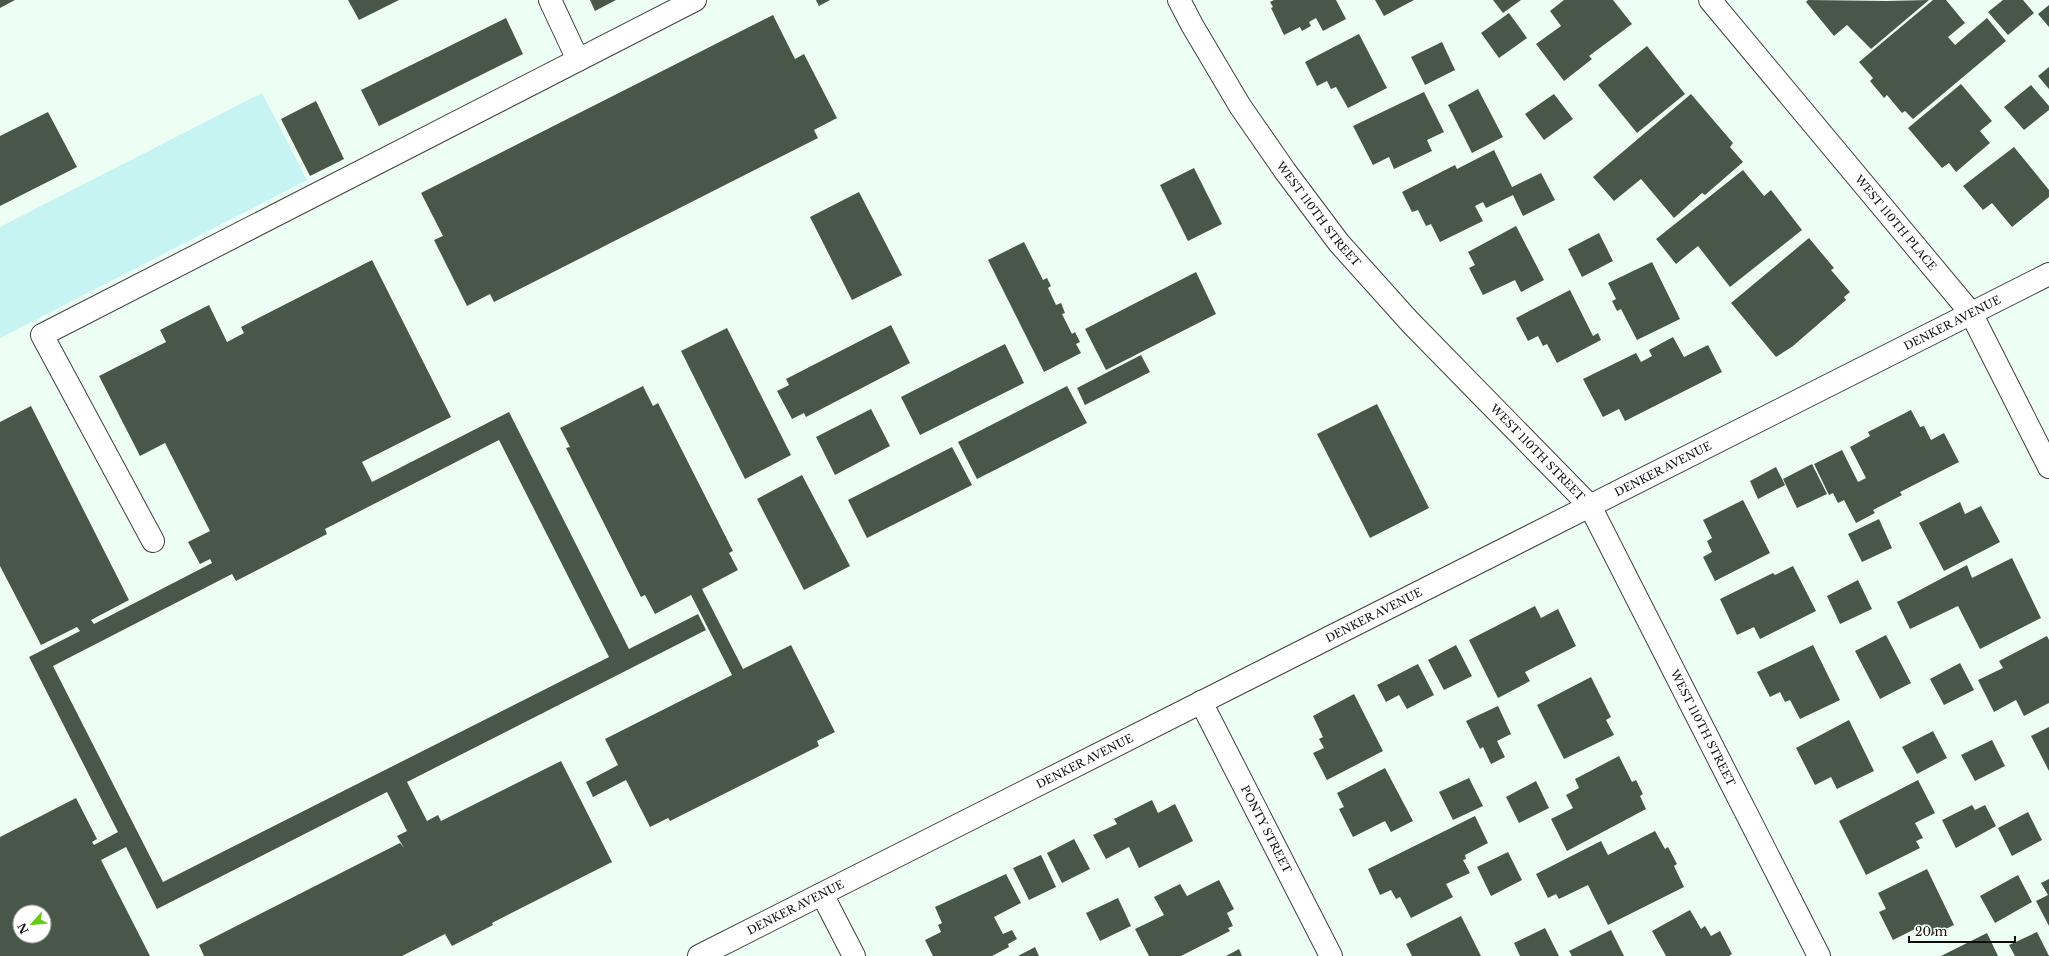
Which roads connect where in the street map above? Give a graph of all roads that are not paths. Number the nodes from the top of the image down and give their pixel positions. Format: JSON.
{"nodes":[{"id":1,"x":550,"y":0,"type":"edge"},
{"id":2,"x":695,"y":0,"type":"edge"},
{"id":3,"x":1179,"y":0,"type":"edge"},
{"id":4,"x":1710,"y":0,"type":"edge"},
{"id":5,"x":578,"y":60,"type":"junction"},
{"id":6,"x":2049,"y":274,"type":"edge"},
{"id":7,"x":1971,"y":313,"type":"junction"},
{"id":8,"x":2049,"y":467,"type":"edge"},
{"id":9,"x":1590,"y":506,"type":"junction"},
{"id":10,"x":153,"y":541,"type":"dead end"},
{"id":11,"x":1201,"y":702,"type":"junction"},
{"id":12,"x":822,"y":894,"type":"junction"},
{"id":13,"x":699,"y":956,"type":"edge"},
{"id":14,"x":854,"y":956,"type":"edge"},
{"id":15,"x":1331,"y":956,"type":"edge"},
{"id":16,"x":1819,"y":956,"type":"edge"}],
"edges":[{"from":1,"to":5,"type":"street"},
{"from":2,"to":5,"type":"street"},
{"from":3,"to":9,"type":"street","name":"WEST 110TH STREET"},
{"from":4,"to":7,"type":"street","name":"WEST 110TH PLACE"},
{"from":5,"to":10,"type":"street"},
{"from":6,"to":7,"type":"street","name":"DENKER AVENUE"},
{"from":7,"to":8,"type":"street","name":"WEST 110TH PLACE"},
{"from":7,"to":9,"type":"street","name":"DENKER AVENUE"},
{"from":9,"to":11,"type":"street","name":"DENKER AVENUE"},
{"from":9,"to":16,"type":"street","name":"WEST 110TH STREET"},
{"from":11,"to":12,"type":"street","name":"DENKER AVENUE"},
{"from":11,"to":15,"type":"street","name":"PONTY STREET"},
{"from":12,"to":13,"type":"street","name":"DENKER AVENUE"},
{"from":12,"to":14,"type":"street"}]}
